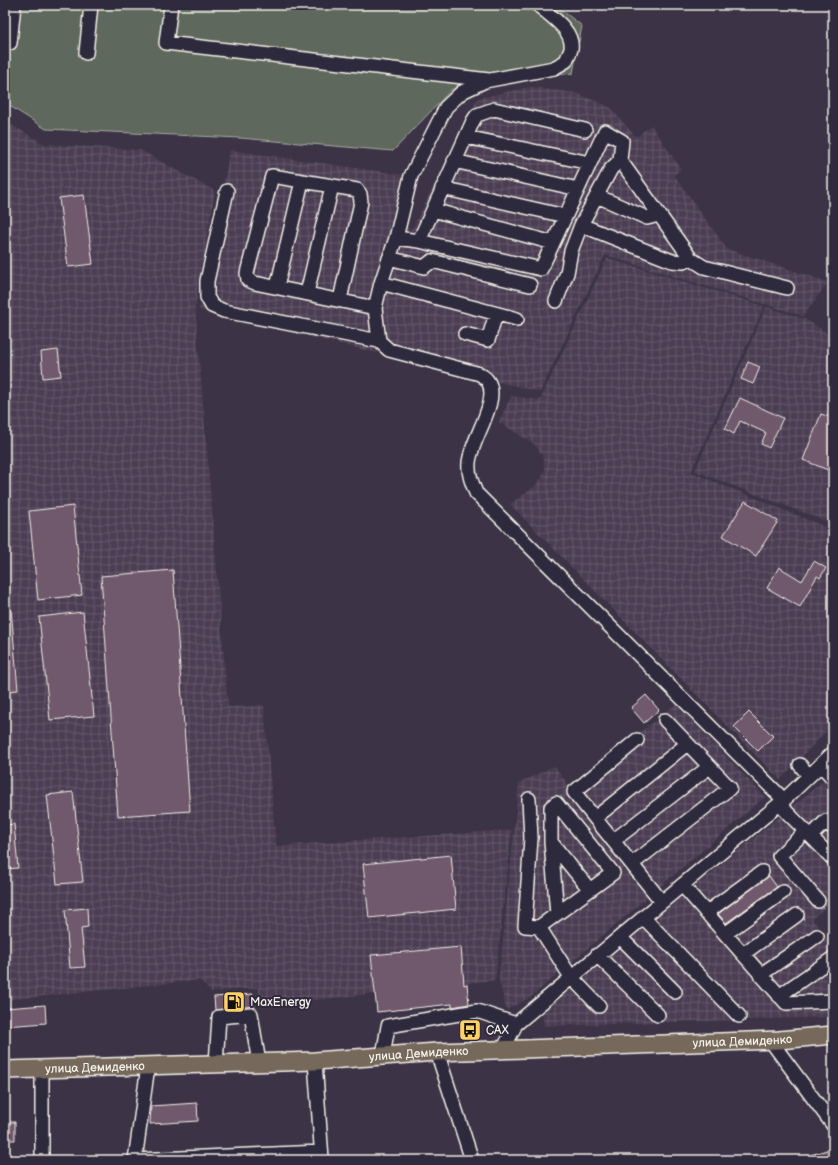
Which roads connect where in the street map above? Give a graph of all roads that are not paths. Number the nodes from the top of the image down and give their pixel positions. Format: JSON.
{"nodes":[{"id":1,"x":14,"y":5,"type":"edge"},
{"id":2,"x":91,"y":5,"type":"edge"},
{"id":3,"x":171,"y":5,"type":"edge"},
{"id":4,"x":538,"y":5,"type":"edge"},
{"id":5,"x":10,"y":43,"type":"dead end"},
{"id":6,"x":86,"y":53,"type":"dead end"},
{"id":7,"x":489,"y":80,"type":"junction"},
{"id":8,"x":585,"y":130,"type":"dead end"},
{"id":9,"x":466,"y":137,"type":"junction"},
{"id":10,"x":620,"y":160,"type":"junction"},
{"id":11,"x":454,"y":161,"type":"junction"},
{"id":12,"x":590,"y":163,"type":"junction"},
{"id":13,"x":302,"y":181,"type":"junction"},
{"id":14,"x":332,"y":186,"type":"junction"},
{"id":15,"x":442,"y":188,"type":"junction"},
{"id":16,"x":578,"y":189,"type":"junction"},
{"id":17,"x":227,"y":191,"type":"dead end"},
{"id":18,"x":597,"y":196,"type":"junction"},
{"id":19,"x":433,"y":210,"type":"junction"},
{"id":20,"x":660,"y":215,"type":"junction"},
{"id":21,"x":565,"y":216,"type":"junction"},
{"id":22,"x":581,"y":225,"type":"junction"},
{"id":23,"x":396,"y":238,"type":"junction"},
{"id":24,"x":419,"y":241,"type":"junction"},
{"id":25,"x":553,"y":243,"type":"junction"},
{"id":26,"x":390,"y":258,"type":"junction"},
{"id":27,"x":691,"y":259,"type":"junction"},
{"id":28,"x":381,"y":283,"type":"junction"},
{"id":29,"x":530,"y":285,"type":"dead end"},
{"id":30,"x":277,"y":287,"type":"junction"},
{"id":31,"x":787,"y":288,"type":"dead end"},
{"id":32,"x":307,"y":293,"type":"junction"},
{"id":33,"x":340,"y":300,"type":"junction"},
{"id":34,"x":556,"y":302,"type":"dead end"},
{"id":35,"x":375,"y":308,"type":"junction"},
{"id":36,"x":496,"y":314,"type":"junction"},
{"id":37,"x":517,"y":319,"type":"dead end"},
{"id":38,"x":465,"y":334,"type":"dead end"},
{"id":39,"x":379,"y":342,"type":"junction"},
{"id":40,"x":665,"y":720,"type":"dead end"},
{"id":41,"x":637,"y":740,"type":"dead end"},
{"id":42,"x":687,"y":744,"type":"junction"},
{"id":43,"x":833,"y":753,"type":"edge"},
{"id":44,"x":800,"y":765,"type":"dead end"},
{"id":45,"x":821,"y":765,"type":"junction"},
{"id":46,"x":709,"y":767,"type":"junction"},
{"id":47,"x":809,"y":776,"type":"junction"},
{"id":48,"x":833,"y":778,"type":"edge"},
{"id":49,"x":529,"y":799,"type":"dead end"},
{"id":50,"x":781,"y":802,"type":"junction"},
{"id":51,"x":595,"y":818,"type":"junction"},
{"id":52,"x":833,"y":828,"type":"edge"},
{"id":53,"x":808,"y":834,"type":"junction"},
{"id":54,"x":613,"y":841,"type":"junction"},
{"id":55,"x":551,"y":842,"type":"junction"},
{"id":56,"x":833,"y":858,"type":"edge"},
{"id":57,"x":632,"y":864,"type":"junction"},
{"id":58,"x":762,"y":872,"type":"dead end"},
{"id":59,"x":682,"y":885,"type":"junction"},
{"id":60,"x":590,"y":890,"type":"junction"},
{"id":61,"x":783,"y":892,"type":"dead end"},
{"id":62,"x":818,"y":901,"type":"dead end"},
{"id":63,"x":662,"y":902,"type":"junction"},
{"id":64,"x":706,"y":913,"type":"junction"},
{"id":65,"x":557,"y":914,"type":"junction"},
{"id":66,"x":797,"y":915,"type":"dead end"},
{"id":67,"x":643,"y":917,"type":"junction"},
{"id":68,"x":538,"y":927,"type":"junction"},
{"id":69,"x":725,"y":934,"type":"junction"},
{"id":70,"x":817,"y":936,"type":"dead end"},
{"id":71,"x":620,"y":937,"type":"junction"},
{"id":72,"x":743,"y":954,"type":"junction"},
{"id":73,"x":598,"y":955,"type":"junction"},
{"id":74,"x":833,"y":958,"type":"edge"},
{"id":75,"x":760,"y":975,"type":"junction"},
{"id":76,"x":571,"y":977,"type":"junction"},
{"id":77,"x":675,"y":992,"type":"dead end"},
{"id":78,"x":779,"y":996,"type":"junction"},
{"id":79,"x":833,"y":1001,"type":"edge"},
{"id":80,"x":599,"y":1006,"type":"dead end"},
{"id":81,"x":658,"y":1015,"type":"dead end"},
{"id":82,"x":739,"y":1016,"type":"dead end"},
{"id":83,"x":516,"y":1024,"type":"junction"},
{"id":84,"x":833,"y":1035,"type":"edge"},
{"id":85,"x":770,"y":1040,"type":"junction"},
{"id":86,"x":503,"y":1050,"type":"junction"},
{"id":87,"x":437,"y":1052,"type":"junction"},
{"id":88,"x":383,"y":1056,"type":"junction"},
{"id":89,"x":315,"y":1061,"type":"junction"},
{"id":90,"x":259,"y":1063,"type":"junction"},
{"id":91,"x":216,"y":1064,"type":"junction"},
{"id":92,"x":148,"y":1066,"type":"junction"},
{"id":93,"x":42,"y":1069,"type":"junction"},
{"id":94,"x":5,"y":1070,"type":"edge"},
{"id":95,"x":833,"y":1126,"type":"edge"},
{"id":96,"x":322,"y":1156,"type":"edge"},
{"id":97,"x":42,"y":1160,"type":"edge"},
{"id":98,"x":135,"y":1160,"type":"edge"},
{"id":99,"x":472,"y":1160,"type":"edge"}],
"edges":[{"from":1,"to":5,"type":"street"},
{"from":2,"to":6,"type":"street"},
{"from":3,"to":7,"type":"street"},
{"from":4,"to":7,"type":"street"},
{"from":7,"to":23,"type":"street"},
{"from":8,"to":9,"type":"street"},
{"from":9,"to":11,"type":"street"},
{"from":9,"to":12,"type":"street"},
{"from":10,"to":12,"type":"street"},
{"from":10,"to":18,"type":"street"},
{"from":10,"to":20,"type":"street"},
{"from":11,"to":15,"type":"street"},
{"from":11,"to":16,"type":"street"},
{"from":12,"to":16,"type":"street"},
{"from":13,"to":14,"type":"street"},
{"from":13,"to":30,"type":"street"},
{"from":13,"to":30,"type":"street"},
{"from":14,"to":32,"type":"street"},
{"from":14,"to":33,"type":"street"},
{"from":15,"to":19,"type":"street"},
{"from":15,"to":21,"type":"street"},
{"from":16,"to":21,"type":"street"},
{"from":17,"to":39,"type":"street"},
{"from":18,"to":20,"type":"street"},
{"from":18,"to":22,"type":"street"},
{"from":19,"to":24,"type":"street"},
{"from":19,"to":25,"type":"street"},
{"from":20,"to":27,"type":"street"},
{"from":21,"to":25,"type":"street"},
{"from":22,"to":27,"type":"street"},
{"from":22,"to":34,"type":"street"},
{"from":23,"to":24,"type":"street"},
{"from":23,"to":26,"type":"street"},
{"from":24,"to":25,"type":"street"},
{"from":26,"to":28,"type":"street"},
{"from":26,"to":29,"type":"street"},
{"from":27,"to":31,"type":"street"},
{"from":28,"to":35,"type":"street"},
{"from":28,"to":36,"type":"street"},
{"from":30,"to":32,"type":"street"},
{"from":32,"to":33,"type":"street"},
{"from":33,"to":35,"type":"street"},
{"from":35,"to":39,"type":"street"},
{"from":36,"to":37,"type":"street"},
{"from":36,"to":38,"type":"street"},
{"from":39,"to":50,"type":"street"},
{"from":40,"to":42,"type":"street"},
{"from":41,"to":51,"type":"street"},
{"from":42,"to":46,"type":"street"},
{"from":42,"to":51,"type":"street"},
{"from":43,"to":45,"type":"street"},
{"from":44,"to":47,"type":"street"},
{"from":45,"to":47,"type":"street"},
{"from":45,"to":48,"type":"street"},
{"from":46,"to":54,"type":"street"},
{"from":46,"to":57,"type":"street"},
{"from":47,"to":50,"type":"street"},
{"from":49,"to":68,"type":"street"},
{"from":50,"to":53,"type":"street"},
{"from":50,"to":59,"type":"street"},
{"from":51,"to":54,"type":"street"},
{"from":52,"to":53,"type":"street"},
{"from":53,"to":56,"type":"street"},
{"from":53,"to":62,"type":"street"},
{"from":54,"to":57,"type":"street"},
{"from":55,"to":60,"type":"street"},
{"from":55,"to":60,"type":"street"},
{"from":55,"to":65,"type":"street"},
{"from":57,"to":63,"type":"street"},
{"from":58,"to":64,"type":"street"},
{"from":59,"to":63,"type":"street"},
{"from":59,"to":64,"type":"street"},
{"from":60,"to":65,"type":"street"},
{"from":61,"to":69,"type":"street"},
{"from":63,"to":67,"type":"street"},
{"from":64,"to":69,"type":"street"},
{"from":65,"to":68,"type":"street"},
{"from":66,"to":72,"type":"street"},
{"from":67,"to":71,"type":"street"},
{"from":67,"to":82,"type":"street"},
{"from":68,"to":76,"type":"street"},
{"from":69,"to":72,"type":"street"},
{"from":70,"to":75,"type":"street"},
{"from":71,"to":73,"type":"street"},
{"from":71,"to":77,"type":"street"},
{"from":72,"to":75,"type":"street"},
{"from":73,"to":76,"type":"street"},
{"from":73,"to":81,"type":"street"},
{"from":74,"to":78,"type":"street"},
{"from":75,"to":78,"type":"street"},
{"from":76,"to":80,"type":"street"},
{"from":76,"to":83,"type":"street"},
{"from":78,"to":79,"type":"street"},
{"from":83,"to":86,"type":"street"},
{"from":83,"to":88,"type":"street"},
{"from":84,"to":85,"type":"main road","name":"улица Демиденко"},
{"from":85,"to":86,"type":"main road","name":"улица Демиденко"},
{"from":85,"to":95,"type":"street"},
{"from":86,"to":87,"type":"main road","name":"улица Демиденко"},
{"from":87,"to":88,"type":"main road","name":"улица Демиденко"},
{"from":87,"to":99,"type":"street"},
{"from":88,"to":89,"type":"main road","name":"улица Демиденко"},
{"from":89,"to":90,"type":"main road","name":"улица Демиденко"},
{"from":89,"to":96,"type":"street"},
{"from":90,"to":91,"type":"main road","name":"улица Демиденко"},
{"from":90,"to":91,"type":"street"},
{"from":91,"to":92,"type":"main road","name":"улица Демиденко"},
{"from":92,"to":93,"type":"main road","name":"улица Демиденко"},
{"from":92,"to":98,"type":"street"},
{"from":93,"to":94,"type":"main road","name":"улица Демиденко"},
{"from":93,"to":97,"type":"street"},
{"from":96,"to":98,"type":"street"}]}
